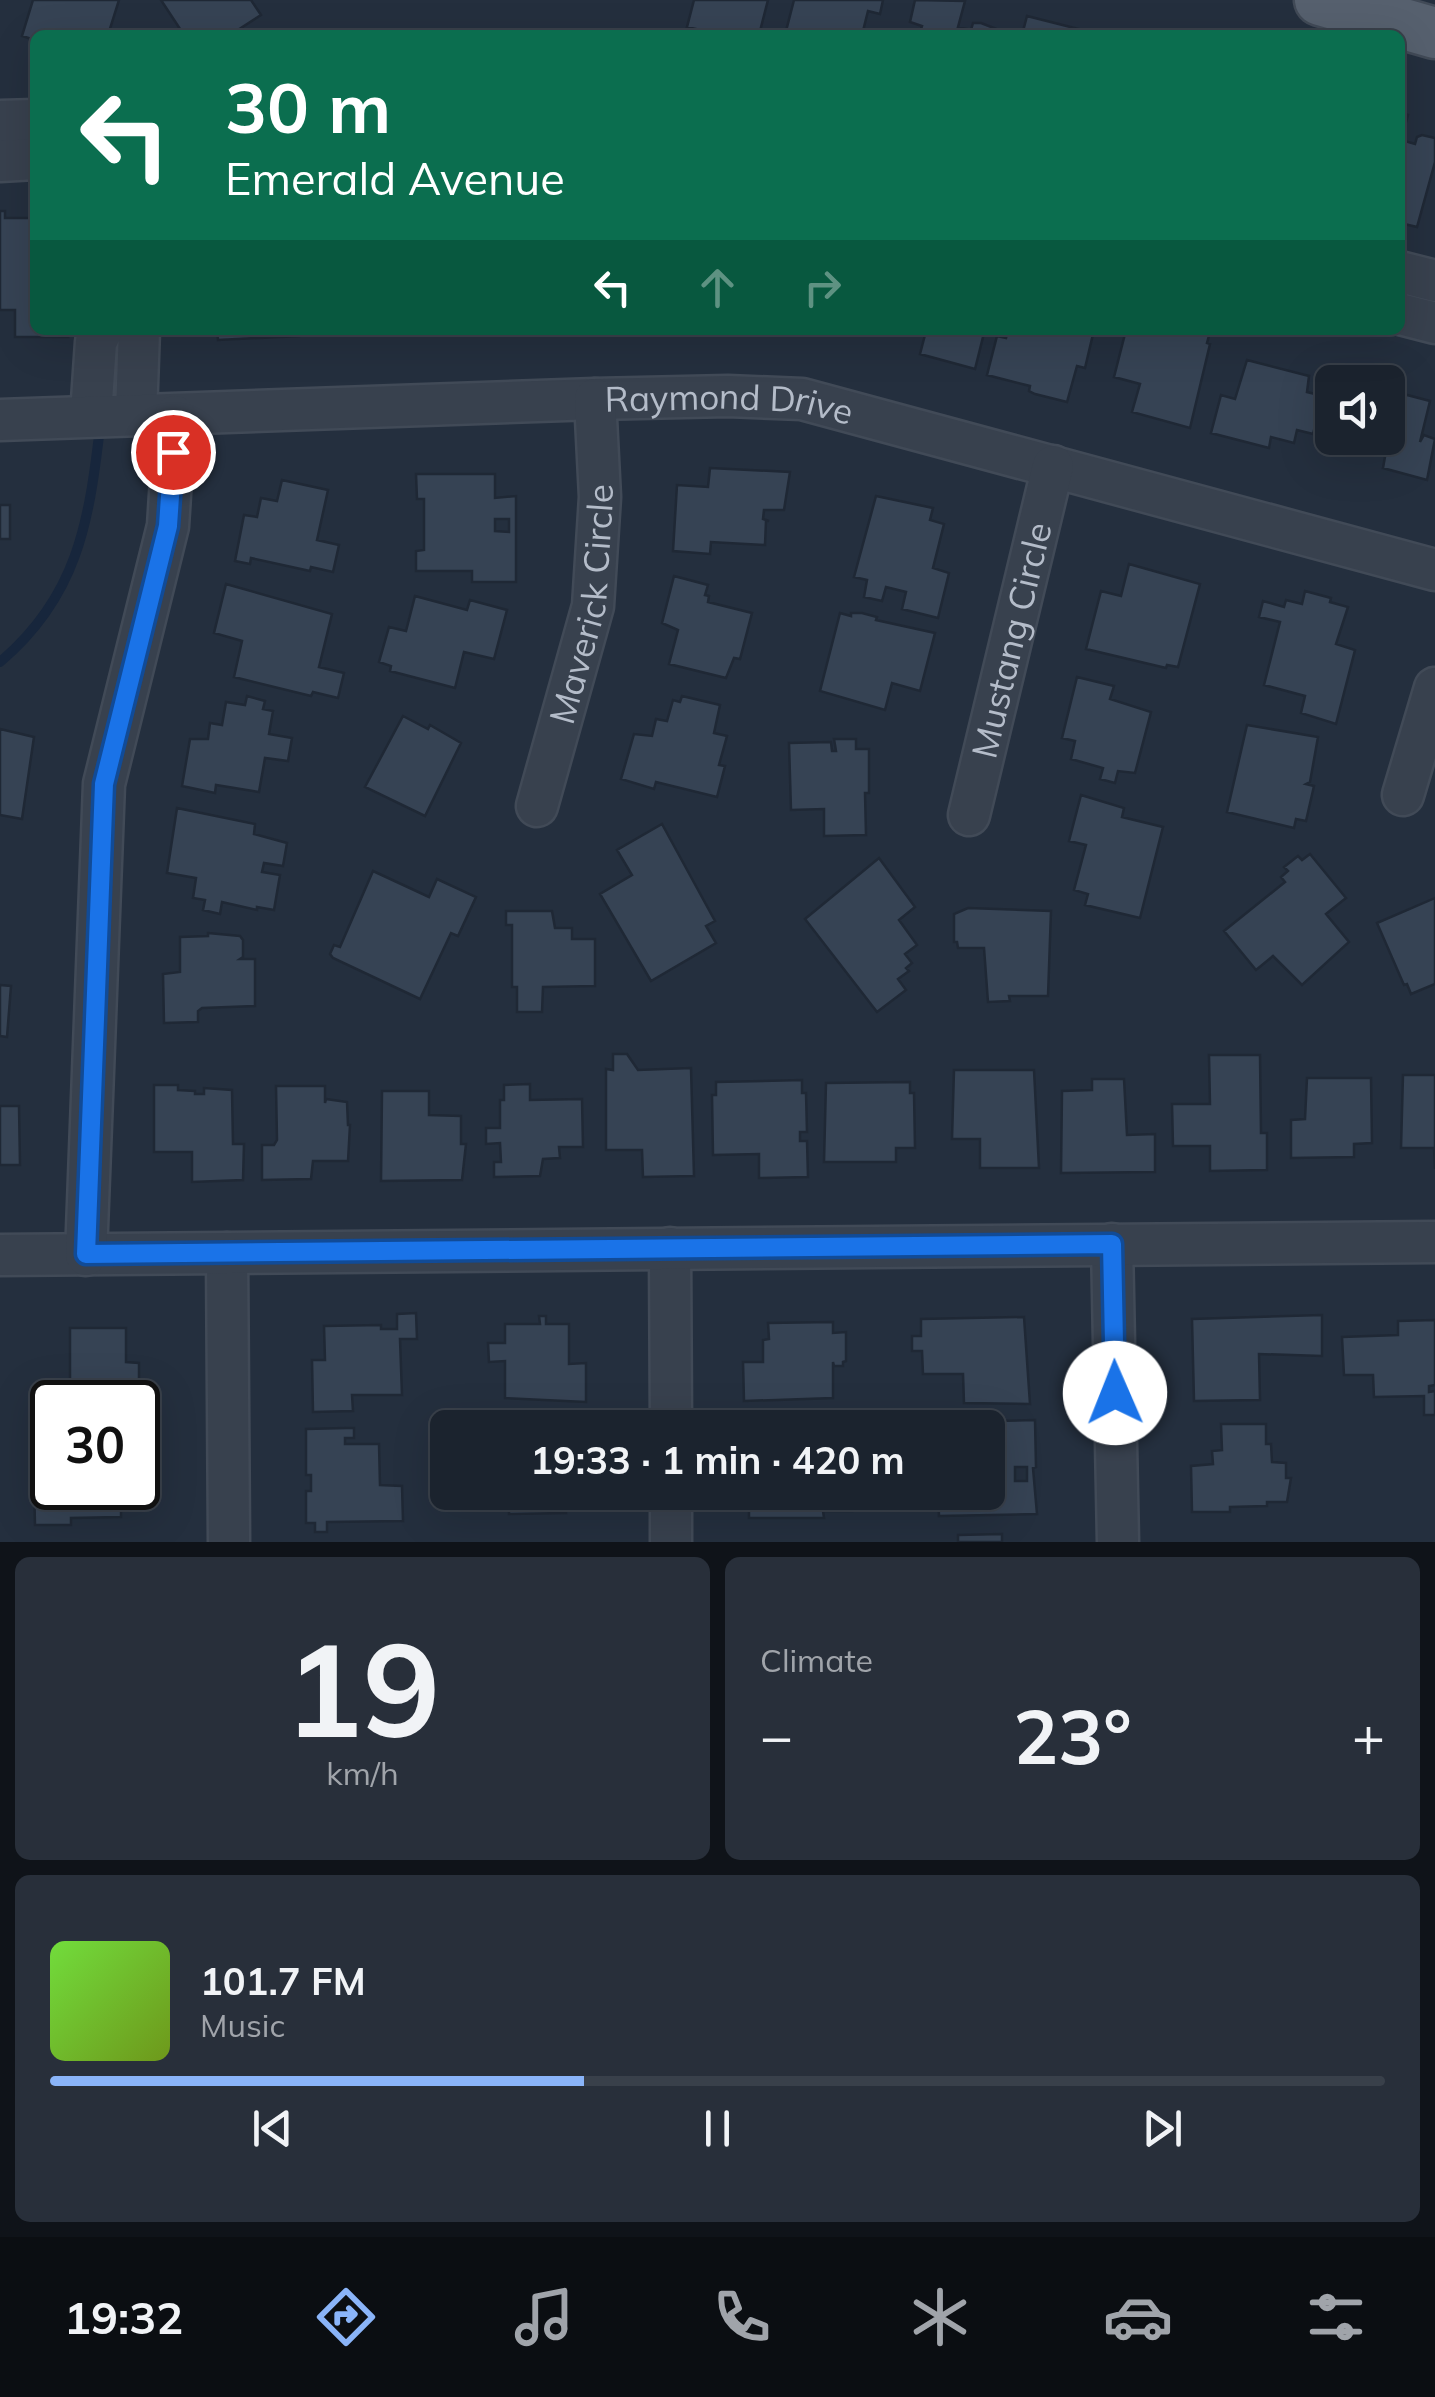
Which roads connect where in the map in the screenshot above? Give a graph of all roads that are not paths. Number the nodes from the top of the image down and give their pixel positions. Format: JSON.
{"nodes":[{"id":1,"x":1320,"y":0,"type":"edge"},
{"id":2,"x":1435,"y":33,"type":"edge"},
{"id":3,"x":30,"y":120,"type":"edge"},
{"id":4,"x":0,"y":122,"type":"edge"},
{"id":5,"x":30,"y":159,"type":"edge"},
{"id":6,"x":0,"y":161,"type":"edge"},
{"id":7,"x":1405,"y":273,"type":"edge"},
{"id":8,"x":1435,"y":281,"type":"edge"},
{"id":9,"x":1405,"y":315,"type":"edge"},
{"id":10,"x":1435,"y":323,"type":"edge"},
{"id":11,"x":100,"y":335,"type":"edge"},
{"id":12,"x":138,"y":335,"type":"edge"},
{"id":13,"x":596,"y":399,"type":"junction"},
{"id":14,"x":118,"y":415,"type":"junction"},
{"id":15,"x":0,"y":420,"type":"edge"},
{"id":16,"x":1053,"y":466,"type":"junction"},
{"id":17,"x":1435,"y":570,"type":"edge"},
{"id":18,"x":1435,"y":688,"type":"edge"},
{"id":19,"x":1403,"y":795,"type":"dead end"},
{"id":20,"x":537,"y":806,"type":"dead end"},
{"id":21,"x":969,"y":816,"type":"dead end"},
{"id":22,"x":1435,"y":1242,"type":"edge"},
{"id":23,"x":1112,"y":1244,"type":"junction"},
{"id":24,"x":670,"y":1248,"type":"junction"},
{"id":25,"x":86,"y":1254,"type":"junction"},
{"id":26,"x":227,"y":1254,"type":"junction"},
{"id":27,"x":0,"y":1255,"type":"edge"},
{"id":28,"x":671,"y":1410,"type":"edge"},
{"id":29,"x":671,"y":1510,"type":"edge"},
{"id":30,"x":229,"y":1542,"type":"edge"},
{"id":31,"x":671,"y":1542,"type":"edge"},
{"id":32,"x":1118,"y":1542,"type":"edge"}],
"edges":[{"from":1,"to":2,"type":"main road"},
{"from":3,"to":4,"type":"street"},
{"from":5,"to":6,"type":"street"},
{"from":7,"to":8,"type":"street"},
{"from":9,"to":10,"type":"street"},
{"from":11,"to":14,"type":"street"},
{"from":12,"to":14,"type":"street"},
{"from":13,"to":14,"type":"street","name":"Raymond Drive"},
{"from":13,"to":16,"type":"street","name":"Raymond Drive"},
{"from":13,"to":20,"type":"street","name":"Maverick Circle"},
{"from":14,"to":15,"type":"street","name":"Raymond Drive"},
{"from":14,"to":25,"type":"street"},
{"from":16,"to":17,"type":"street","name":"Raymond Drive"},
{"from":16,"to":21,"type":"street","name":"Mustang Circle"},
{"from":18,"to":19,"type":"street"},
{"from":22,"to":23,"type":"street"},
{"from":23,"to":24,"type":"street"},
{"from":23,"to":32,"type":"street"},
{"from":24,"to":26,"type":"street"},
{"from":24,"to":28,"type":"street"},
{"from":25,"to":26,"type":"street"},
{"from":25,"to":27,"type":"street"},
{"from":26,"to":30,"type":"street"},
{"from":29,"to":31,"type":"street"}]}
